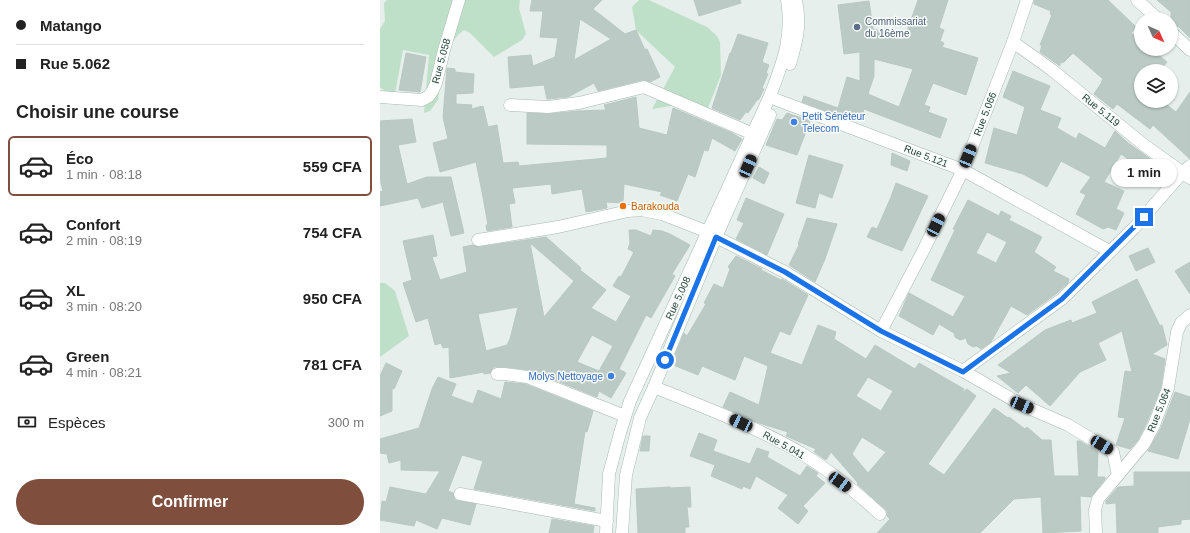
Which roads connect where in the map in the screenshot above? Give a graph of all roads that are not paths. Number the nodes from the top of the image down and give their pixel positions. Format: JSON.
{"nodes":[{"id":1,"x":459,"y":0,"type":"edge"},
{"id":2,"x":787,"y":0,"type":"edge"},
{"id":3,"x":796,"y":0,"type":"edge"},
{"id":4,"x":1027,"y":0,"type":"edge"},
{"id":5,"x":1136,"y":0,"type":"edge"},
{"id":6,"x":1150,"y":12,"type":"edge"},
{"id":7,"x":1178,"y":39,"type":"edge"},
{"id":8,"x":1012,"y":42,"type":"junction"},
{"id":9,"x":1190,"y":50,"type":"edge"},
{"id":10,"x":380,"y":97,"type":"edge"},
{"id":11,"x":777,"y":100,"type":"junction"},
{"id":12,"x":510,"y":105,"type":"dead end"},
{"id":13,"x":753,"y":134,"type":"junction"},
{"id":14,"x":963,"y":170,"type":"junction"},
{"id":15,"x":1187,"y":172,"type":"edge"},
{"id":16,"x":712,"y":234,"type":"junction"},
{"id":17,"x":478,"y":240,"type":"dead end"},
{"id":18,"x":1109,"y":251,"type":"junction"},
{"id":19,"x":1190,"y":315,"type":"edge"},
{"id":20,"x":881,"y":331,"type":"junction"},
{"id":21,"x":963,"y":372,"type":"junction"},
{"id":22,"x":497,"y":374,"type":"dead end"},
{"id":23,"x":654,"y":387,"type":"junction"},
{"id":24,"x":625,"y":416,"type":"junction"},
{"id":25,"x":1118,"y":475,"type":"junction"},
{"id":26,"x":460,"y":494,"type":"dead end"},
{"id":27,"x":880,"y":514,"type":"dead end"},
{"id":28,"x":607,"y":527,"type":"edge"},
{"id":29,"x":622,"y":533,"type":"edge"},
{"id":30,"x":1096,"y":533,"type":"edge"}],
"edges":[{"from":1,"to":10,"type":"street","name":"Rue 5.058"},
{"from":2,"to":13,"type":"street","name":"Rue 5.008"},
{"from":3,"to":11,"type":"street","name":"Rue 5.008"},
{"from":4,"to":8,"type":"street","name":"Rue 5.066"},
{"from":5,"to":6,"type":"street"},
{"from":7,"to":9,"type":"street"},
{"from":8,"to":14,"type":"street","name":"Rue 5.066"},
{"from":8,"to":15,"type":"street","name":"Rue 5.119"},
{"from":11,"to":14,"type":"street","name":"Rue 5.121"},
{"from":11,"to":16,"type":"street","name":"Rue 5.008"},
{"from":12,"to":13,"type":"street"},
{"from":13,"to":16,"type":"street","name":"Rue 5.008"},
{"from":14,"to":18,"type":"street","name":"Rue 5.121"},
{"from":14,"to":20,"type":"street","name":"Rue 5.066"},
{"from":15,"to":18,"type":"street"},
{"from":16,"to":17,"type":"street"},
{"from":16,"to":20,"type":"street"},
{"from":16,"to":23,"type":"street","name":"Rue 5.008"},
{"from":16,"to":24,"type":"street","name":"Rue 5.008"},
{"from":18,"to":21,"type":"street"},
{"from":19,"to":25,"type":"street","name":"Rue 5.064"},
{"from":20,"to":21,"type":"street"},
{"from":21,"to":25,"type":"street"},
{"from":22,"to":24,"type":"street"},
{"from":23,"to":27,"type":"street","name":"Rue 5.041"},
{"from":23,"to":29,"type":"street","name":"Rue 5.008"},
{"from":24,"to":28,"type":"street","name":"Rue 5.008"},
{"from":25,"to":30,"type":"street","name":"Rue 5.064"},
{"from":26,"to":28,"type":"street"}]}
